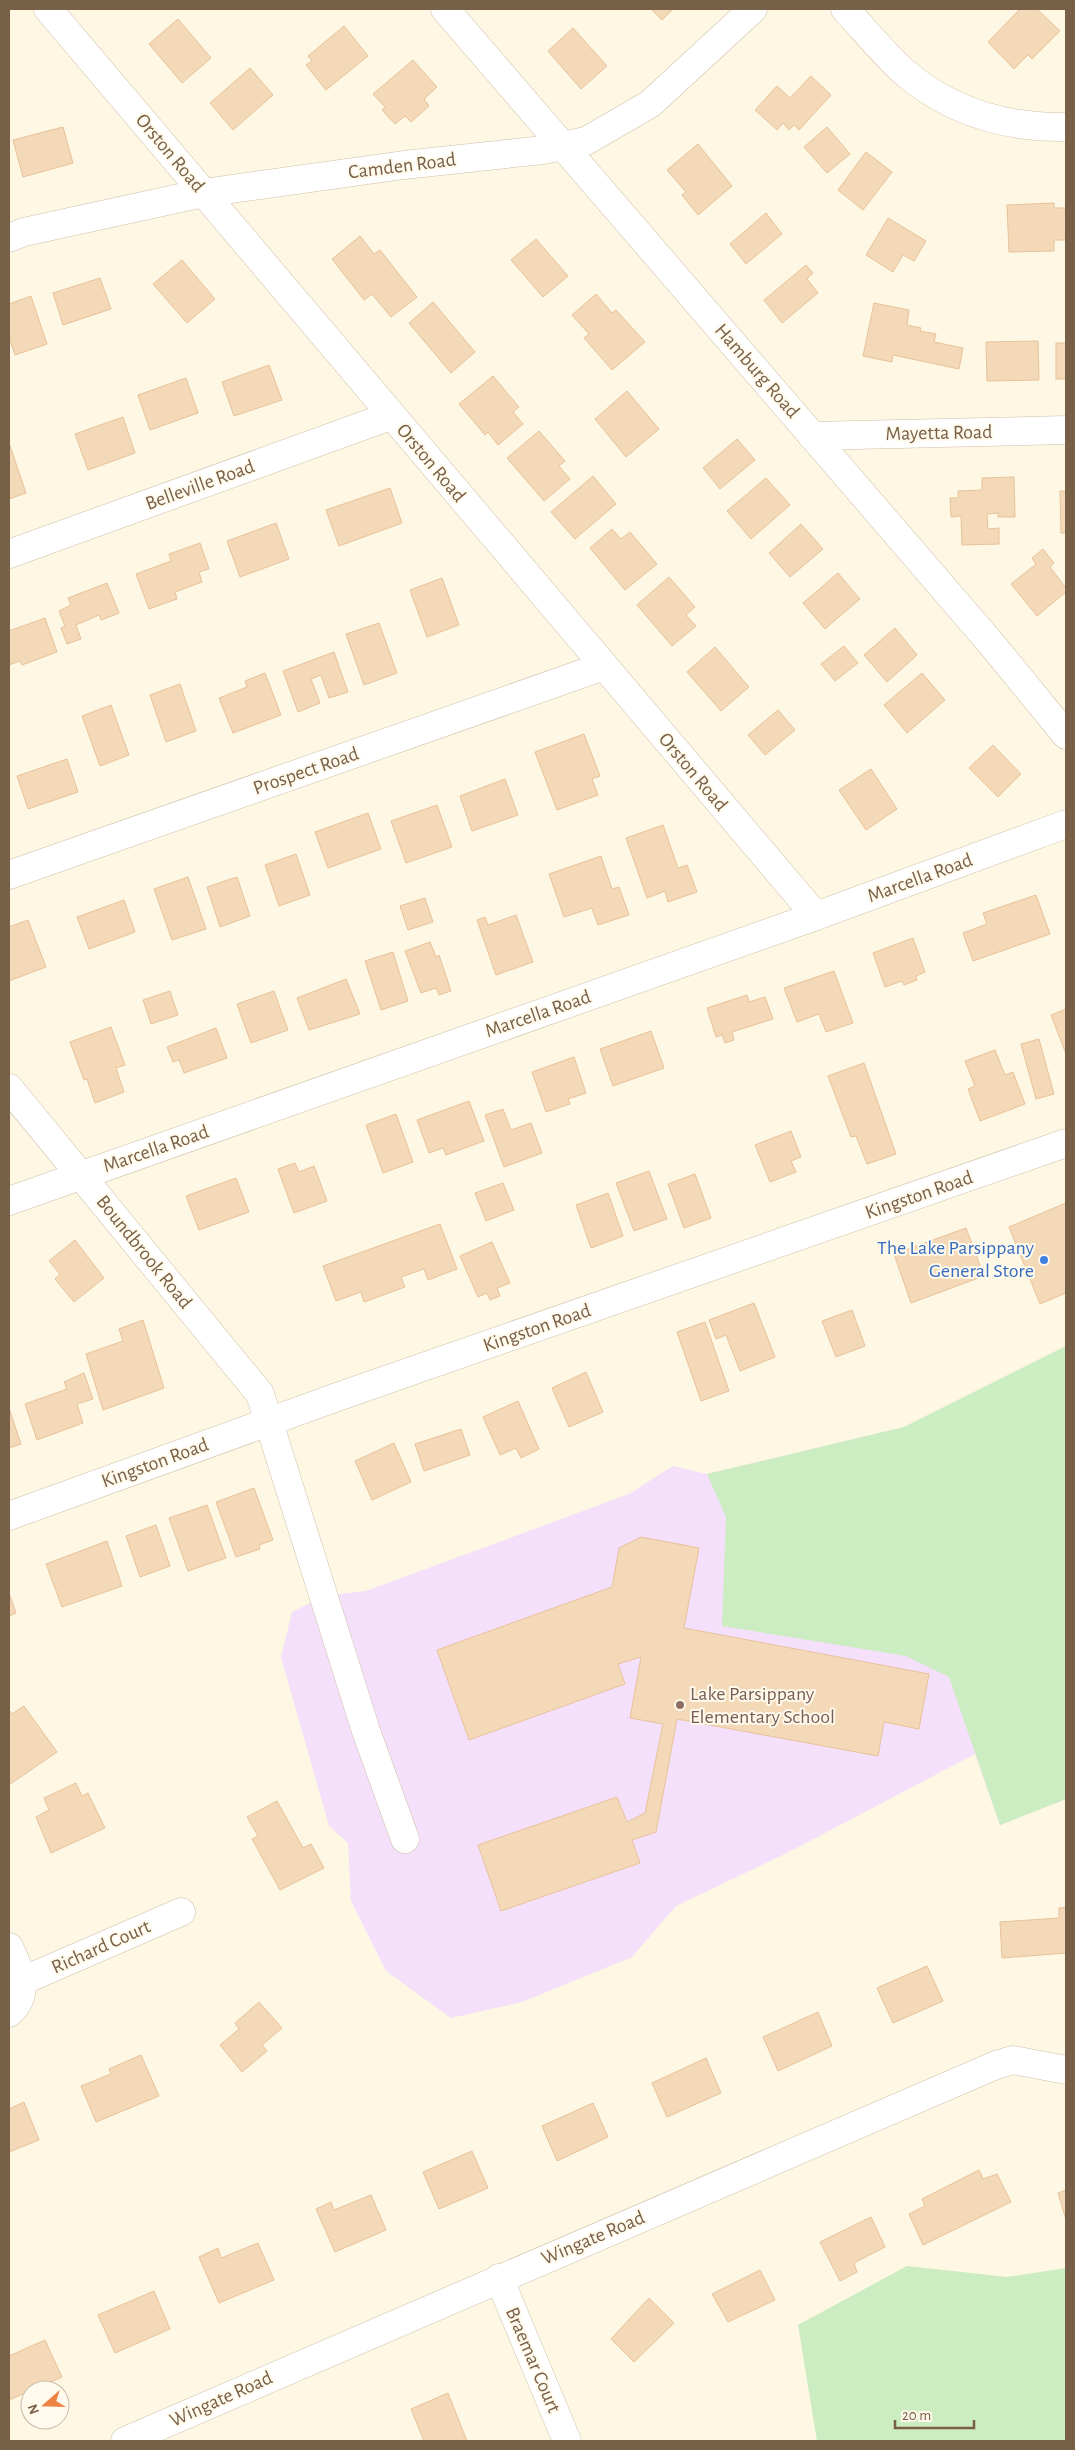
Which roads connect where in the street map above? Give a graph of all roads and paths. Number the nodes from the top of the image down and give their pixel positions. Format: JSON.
{"nodes":[{"id":1,"x":48,"y":9,"type":"edge"},
{"id":2,"x":445,"y":9,"type":"edge"},
{"id":3,"x":753,"y":9,"type":"edge"},
{"id":4,"x":845,"y":9,"type":"edge"},
{"id":5,"x":1066,"y":127,"type":"edge"},
{"id":6,"x":563,"y":146,"type":"junction"},
{"id":7,"x":203,"y":193,"type":"junction"},
{"id":8,"x":9,"y":238,"type":"edge"},
{"id":9,"x":390,"y":416,"type":"junction"},
{"id":10,"x":1066,"y":430,"type":"edge"},
{"id":11,"x":812,"y":436,"type":"junction"},
{"id":12,"x":9,"y":554,"type":"edge"},
{"id":13,"x":604,"y":666,"type":"junction"},
{"id":14,"x":1066,"y":735,"type":"edge"},
{"id":15,"x":1066,"y":824,"type":"edge"},
{"id":16,"x":9,"y":875,"type":"edge"},
{"id":17,"x":816,"y":916,"type":"junction"},
{"id":18,"x":9,"y":1088,"type":"edge"},
{"id":19,"x":1066,"y":1143,"type":"edge"},
{"id":20,"x":82,"y":1175,"type":"junction"},
{"id":21,"x":9,"y":1200,"type":"edge"},
{"id":22,"x":269,"y":1422,"type":"junction"},
{"id":23,"x":9,"y":1516,"type":"edge"},
{"id":24,"x":405,"y":1838,"type":"dead end"},
{"id":25,"x":181,"y":1912,"type":"dead end"},
{"id":26,"x":9,"y":1947,"type":"edge"},
{"id":27,"x":22,"y":1981,"type":"junction"},
{"id":28,"x":9,"y":2013,"type":"edge"},
{"id":29,"x":1066,"y":2070,"type":"edge"},
{"id":30,"x":499,"y":2278,"type":"junction"},
{"id":31,"x":125,"y":2441,"type":"edge"},
{"id":32,"x":567,"y":2441,"type":"edge"}],
"edges":[{"from":1,"to":7,"type":"street","name":"Orston Road"},
{"from":2,"to":6,"type":"street","name":"Hamburg Road"},
{"from":3,"to":6,"type":"street","name":"Camden Road"},
{"from":4,"to":5,"type":"street"},
{"from":6,"to":7,"type":"street","name":"Camden Road"},
{"from":6,"to":11,"type":"street","name":"Hamburg Road"},
{"from":7,"to":8,"type":"street","name":"Camden Road"},
{"from":7,"to":9,"type":"street","name":"Orston Road"},
{"from":9,"to":12,"type":"street","name":"Belleville Road"},
{"from":9,"to":13,"type":"street","name":"Orston Road"},
{"from":10,"to":11,"type":"street","name":"Mayetta Road"},
{"from":11,"to":14,"type":"street","name":"Hamburg Road"},
{"from":13,"to":16,"type":"street","name":"Prospect Road"},
{"from":13,"to":17,"type":"street","name":"Orston Road"},
{"from":15,"to":17,"type":"street","name":"Marcella Road"},
{"from":17,"to":20,"type":"street","name":"Marcella Road"},
{"from":18,"to":20,"type":"street","name":"Boundbrook Road"},
{"from":19,"to":22,"type":"street","name":"Kingston Road"},
{"from":20,"to":21,"type":"street","name":"Marcella Road"},
{"from":20,"to":22,"type":"street","name":"Boundbrook Road"},
{"from":22,"to":23,"type":"street","name":"Kingston Road"},
{"from":22,"to":24,"type":"street","name":"Boundbrook Road"},
{"from":25,"to":27,"type":"street","name":"Richard Court"},
{"from":26,"to":27,"type":"street"},
{"from":27,"to":28,"type":"street"},
{"from":29,"to":30,"type":"street","name":"Wingate Road"},
{"from":30,"to":31,"type":"street","name":"Wingate Road"},
{"from":30,"to":32,"type":"street","name":"Braemar Court"}]}
